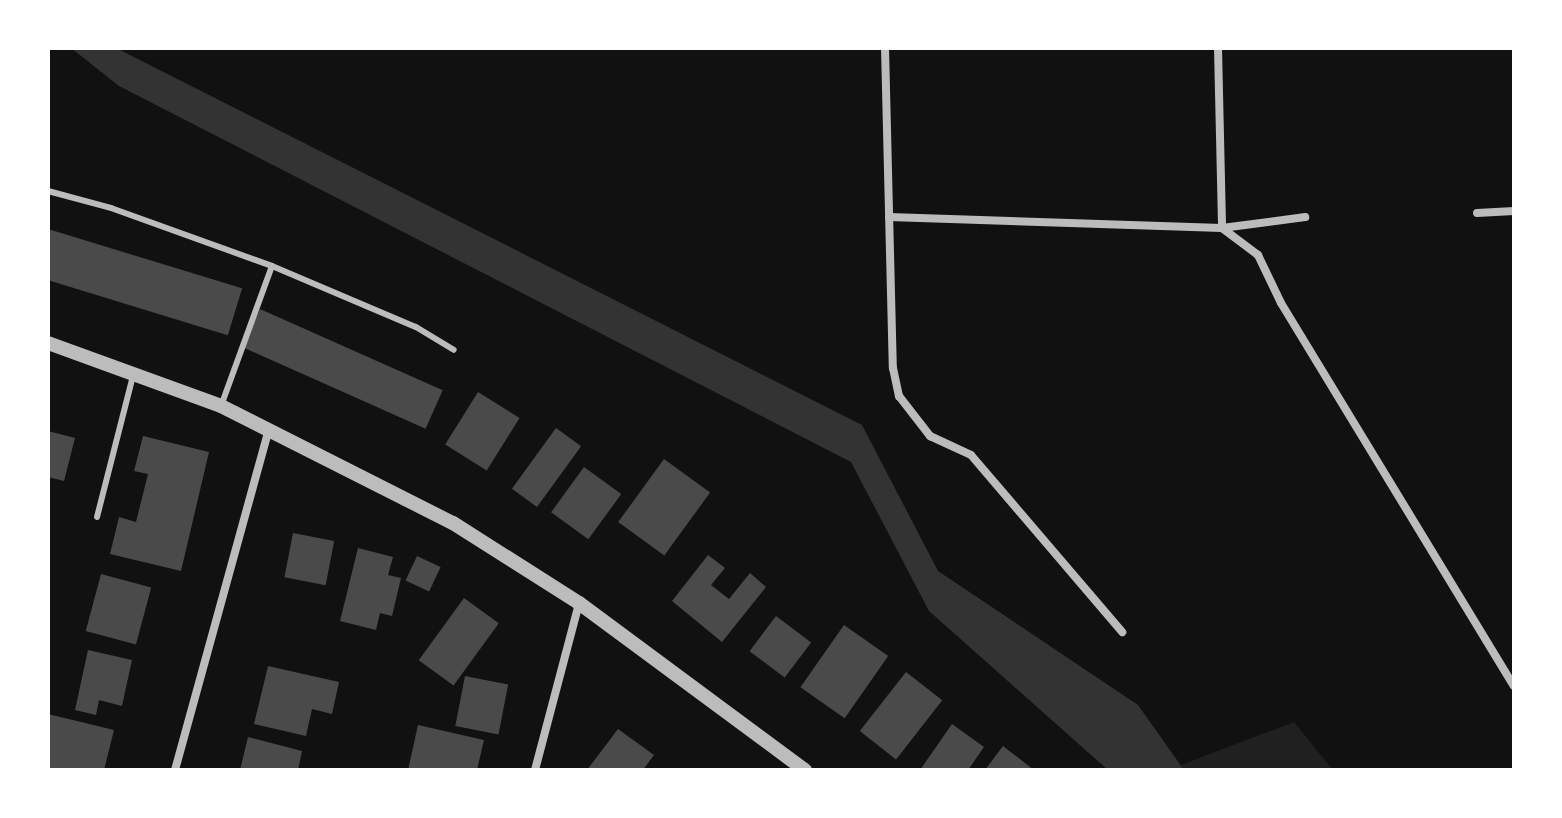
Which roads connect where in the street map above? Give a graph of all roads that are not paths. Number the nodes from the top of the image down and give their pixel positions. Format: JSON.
{"nodes":[{"id":1,"x":885,"y":48,"type":"edge"},
{"id":2,"x":1218,"y":48,"type":"edge"},
{"id":3,"x":48,"y":191,"type":"edge"},
{"id":4,"x":1514,"y":211,"type":"edge"},
{"id":5,"x":1477,"y":213,"type":"dead end"},
{"id":6,"x":889,"y":217,"type":"junction"},
{"id":7,"x":1305,"y":217,"type":"dead end"},
{"id":8,"x":1222,"y":228,"type":"junction"},
{"id":9,"x":272,"y":266,"type":"junction"},
{"id":10,"x":48,"y":343,"type":"edge"},
{"id":11,"x":454,"y":350,"type":"dead end"},
{"id":12,"x":133,"y":376,"type":"junction"},
{"id":13,"x":221,"y":406,"type":"junction"},
{"id":14,"x":269,"y":429,"type":"junction"},
{"id":15,"x":97,"y":517,"type":"dead end"},
{"id":16,"x":579,"y":603,"type":"junction"},
{"id":17,"x":1122,"y":632,"type":"dead end"},
{"id":18,"x":1514,"y":686,"type":"edge"},
{"id":19,"x":175,"y":770,"type":"edge"},
{"id":20,"x":535,"y":770,"type":"edge"},
{"id":21,"x":805,"y":770,"type":"edge"}],
"edges":[{"from":1,"to":6,"type":"street"},
{"from":2,"to":8,"type":"street"},
{"from":3,"to":9,"type":"lane"},
{"from":4,"to":5,"type":"street"},
{"from":6,"to":8,"type":"street"},
{"from":6,"to":17,"type":"street"},
{"from":7,"to":8,"type":"street"},
{"from":8,"to":18,"type":"street"},
{"from":9,"to":11,"type":"lane"},
{"from":9,"to":13,"type":"lane"},
{"from":10,"to":12,"type":"street"},
{"from":12,"to":13,"type":"street"},
{"from":12,"to":15,"type":"lane"},
{"from":13,"to":14,"type":"street"},
{"from":14,"to":16,"type":"street"},
{"from":14,"to":19,"type":"street"},
{"from":16,"to":20,"type":"street"},
{"from":16,"to":21,"type":"street"}]}
